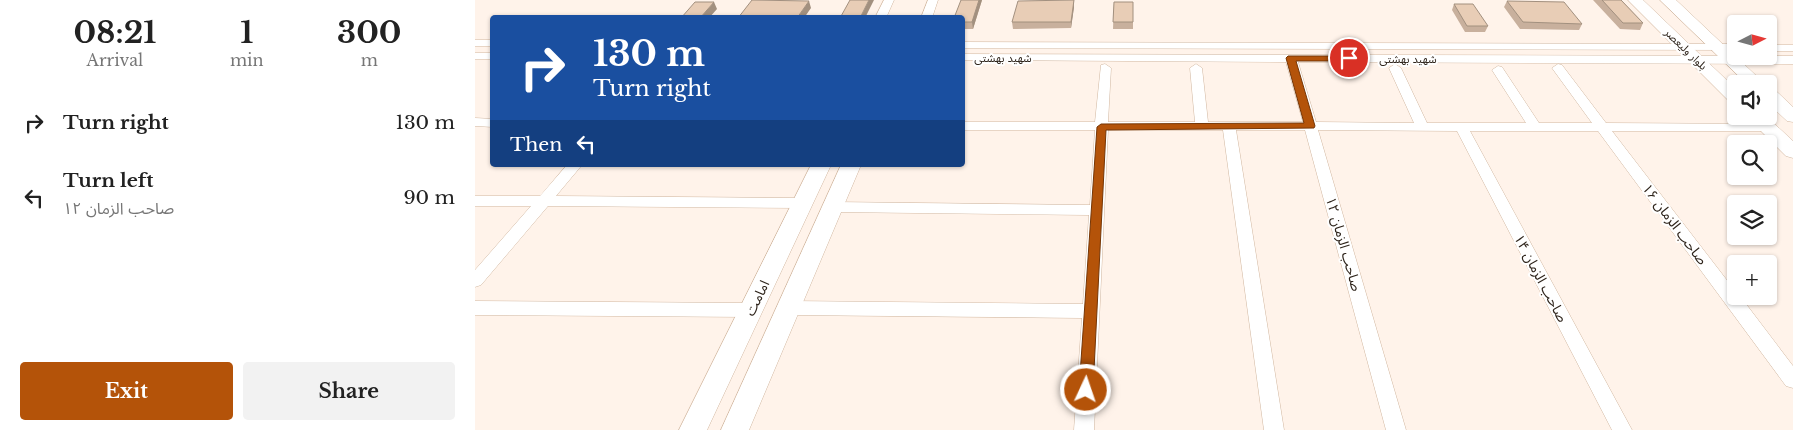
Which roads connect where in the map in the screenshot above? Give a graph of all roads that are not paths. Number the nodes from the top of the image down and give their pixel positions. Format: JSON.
{"nodes":[{"id":1,"x":889,"y":0,"type":"edge"},
{"id":2,"x":933,"y":0,"type":"edge"},
{"id":3,"x":1635,"y":0,"type":"edge"},
{"id":4,"x":1667,"y":0,"type":"edge"},
{"id":5,"x":882,"y":15,"type":"edge"},
{"id":6,"x":927,"y":15,"type":"edge"},
{"id":7,"x":475,"y":43,"type":"edge"},
{"id":8,"x":490,"y":43,"type":"edge"},
{"id":9,"x":965,"y":45,"type":"edge"},
{"id":10,"x":1683,"y":47,"type":"junction"},
{"id":11,"x":1718,"y":47,"type":"junction"},
{"id":12,"x":1777,"y":48,"type":"edge"},
{"id":13,"x":1793,"y":48,"type":"edge"},
{"id":14,"x":1727,"y":50,"type":"edge"},
{"id":15,"x":1727,"y":54,"type":"edge"},
{"id":16,"x":475,"y":56,"type":"edge"},
{"id":17,"x":490,"y":56,"type":"edge"},
{"id":18,"x":965,"y":58,"type":"edge"},
{"id":19,"x":1291,"y":58,"type":"junction"},
{"id":20,"x":1777,"y":58,"type":"edge"},
{"id":21,"x":1696,"y":59,"type":"junction"},
{"id":22,"x":1793,"y":60,"type":"edge"},
{"id":23,"x":1105,"y":68,"type":"dead end"},
{"id":24,"x":1196,"y":68,"type":"dead end"},
{"id":25,"x":1395,"y":68,"type":"dead end"},
{"id":26,"x":1558,"y":68,"type":"dead end"},
{"id":27,"x":1498,"y":70,"type":"dead end"},
{"id":28,"x":1727,"y":89,"type":"edge"},
{"id":29,"x":1777,"y":102,"type":"edge"},
{"id":30,"x":1793,"y":117,"type":"edge"},
{"id":31,"x":475,"y":122,"type":"edge"},
{"id":32,"x":490,"y":123,"type":"edge"},
{"id":33,"x":1727,"y":123,"type":"edge"},
{"id":34,"x":1763,"y":125,"type":"edge"},
{"id":35,"x":965,"y":126,"type":"edge"},
{"id":36,"x":1202,"y":126,"type":"junction"},
{"id":37,"x":1229,"y":126,"type":"junction"},
{"id":38,"x":1310,"y":126,"type":"junction"},
{"id":39,"x":1422,"y":126,"type":"junction"},
{"id":40,"x":1461,"y":126,"type":"junction"},
{"id":41,"x":1101,"y":127,"type":"junction"},
{"id":42,"x":1535,"y":127,"type":"junction"},
{"id":43,"x":1601,"y":127,"type":"junction"},
{"id":44,"x":1793,"y":152,"type":"edge"},
{"id":45,"x":573,"y":167,"type":"edge"},
{"id":46,"x":820,"y":167,"type":"edge"},
{"id":47,"x":850,"y":167,"type":"edge"},
{"id":48,"x":475,"y":202,"type":"edge"},
{"id":49,"x":543,"y":202,"type":"junction"},
{"id":50,"x":802,"y":204,"type":"junction"},
{"id":51,"x":833,"y":207,"type":"junction"},
{"id":52,"x":1097,"y":210,"type":"junction"},
{"id":53,"x":475,"y":281,"type":"edge"},
{"id":54,"x":475,"y":308,"type":"edge"},
{"id":55,"x":789,"y":308,"type":"junction"},
{"id":56,"x":751,"y":310,"type":"junction"},
{"id":57,"x":1091,"y":311,"type":"junction"},
{"id":58,"x":1793,"y":380,"type":"edge"},
{"id":59,"x":693,"y":430,"type":"edge"},
{"id":60,"x":735,"y":430,"type":"edge"},
{"id":61,"x":1084,"y":430,"type":"edge"},
{"id":62,"x":1274,"y":430,"type":"edge"},
{"id":63,"x":1396,"y":430,"type":"edge"},
{"id":64,"x":1622,"y":430,"type":"edge"}],
"edges":[{"from":1,"to":5,"type":"street"},
{"from":2,"to":6,"type":"street"},
{"from":3,"to":10,"type":"street","name":"بلوار ولیعصر"},
{"from":4,"to":11,"type":"street","name":"بلوار ولیعصر"},
{"from":7,"to":8,"type":"street"},
{"from":9,"to":10,"type":"street","name":"شهید بهشتی"},
{"from":10,"to":11,"type":"street","name":"شهید بهشتی"},
{"from":10,"to":21,"type":"street","name":"بلوار ولیعصر"},
{"from":11,"to":14,"type":"street","name":"بلوار ولیعصر"},
{"from":12,"to":13,"type":"street"},
{"from":15,"to":21,"type":"street","name":"شهید بهشتی"},
{"from":16,"to":17,"type":"street"},
{"from":18,"to":19,"type":"street","name":"شهید بهشتی"},
{"from":19,"to":21,"type":"street","name":"شهید بهشتی"},
{"from":19,"to":38,"type":"street","name":"صاحب الزمان ۱۲"},
{"from":20,"to":22,"type":"street","name":"شهید بهشتی"},
{"from":21,"to":28,"type":"street","name":"بلوار ولیعصر"},
{"from":23,"to":41,"type":"street"},
{"from":24,"to":36,"type":"street"},
{"from":25,"to":39,"type":"street"},
{"from":26,"to":43,"type":"street","name":"صاحب الزمان ۱۶"},
{"from":27,"to":42,"type":"street"},
{"from":29,"to":30,"type":"street"},
{"from":31,"to":32,"type":"street"},
{"from":33,"to":43,"type":"street"},
{"from":34,"to":44,"type":"street"},
{"from":35,"to":41,"type":"street"},
{"from":36,"to":37,"type":"street"},
{"from":36,"to":41,"type":"street"},
{"from":37,"to":38,"type":"street"},
{"from":37,"to":62,"type":"street"},
{"from":38,"to":39,"type":"street"},
{"from":38,"to":63,"type":"street","name":"صاحب الزمان ۱۲"},
{"from":39,"to":40,"type":"street"},
{"from":40,"to":42,"type":"street"},
{"from":40,"to":64,"type":"street","name":"صاحب الزمان ۱۴"},
{"from":41,"to":52,"type":"street"},
{"from":42,"to":43,"type":"street"},
{"from":43,"to":58,"type":"street","name":"صاحب الزمان ۱۶"},
{"from":45,"to":49,"type":"street"},
{"from":46,"to":50,"type":"street","name":"امامت"},
{"from":47,"to":51,"type":"street"},
{"from":48,"to":49,"type":"street"},
{"from":49,"to":50,"type":"street"},
{"from":49,"to":53,"type":"street"},
{"from":50,"to":56,"type":"street","name":"امامت"},
{"from":51,"to":52,"type":"street"},
{"from":51,"to":55,"type":"street"},
{"from":52,"to":57,"type":"street"},
{"from":54,"to":56,"type":"street"},
{"from":55,"to":57,"type":"street"},
{"from":55,"to":60,"type":"street"},
{"from":56,"to":59,"type":"street","name":"امامت"},
{"from":57,"to":61,"type":"street"}]}
